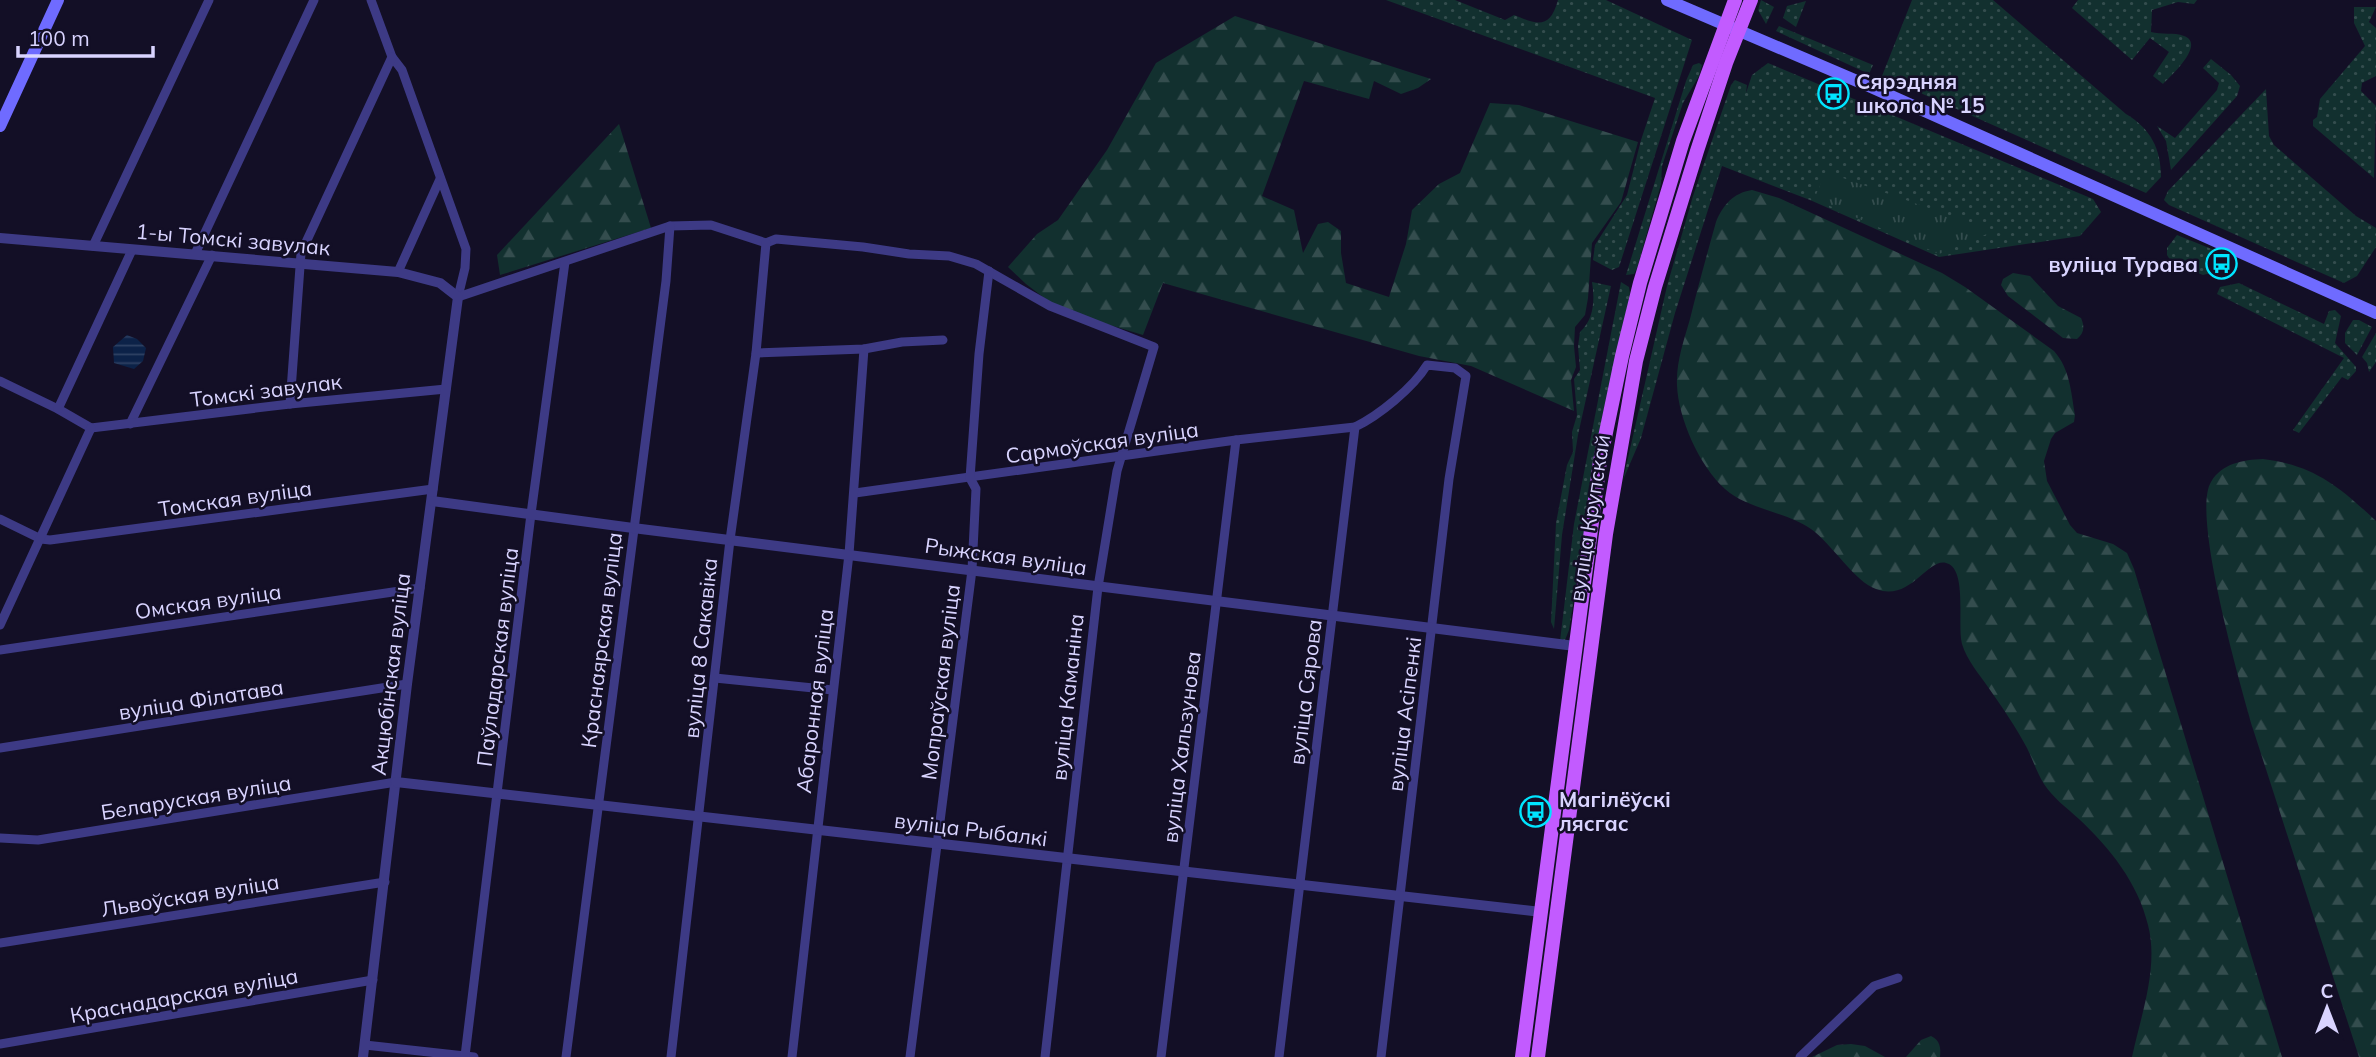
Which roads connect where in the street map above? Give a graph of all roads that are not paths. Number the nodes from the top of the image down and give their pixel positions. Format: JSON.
{"nodes":[{"id":1,"x":58,"y":0,"type":"edge"},
{"id":2,"x":209,"y":0,"type":"edge"},
{"id":3,"x":314,"y":0,"type":"edge"},
{"id":4,"x":371,"y":0,"type":"edge"},
{"id":5,"x":1667,"y":0,"type":"edge"},
{"id":6,"x":1735,"y":0,"type":"edge"},
{"id":7,"x":1751,"y":0,"type":"edge"},
{"id":8,"x":1731,"y":28,"type":"junction"},
{"id":9,"x":392,"y":57,"type":"junction"},
{"id":10,"x":0,"y":126,"type":"edge"},
{"id":11,"x":440,"y":179,"type":"junction"},
{"id":12,"x":670,"y":226,"type":"junction"},
{"id":13,"x":0,"y":238,"type":"edge"},
{"id":14,"x":766,"y":243,"type":"junction"},
{"id":15,"x":93,"y":246,"type":"junction"},
{"id":16,"x":132,"y":250,"type":"junction"},
{"id":17,"x":195,"y":254,"type":"junction"},
{"id":18,"x":212,"y":255,"type":"junction"},
{"id":19,"x":565,"y":262,"type":"junction"},
{"id":20,"x":300,"y":263,"type":"junction"},
{"id":21,"x":989,"y":271,"type":"junction"},
{"id":22,"x":398,"y":272,"type":"junction"},
{"id":23,"x":458,"y":297,"type":"junction"},
{"id":24,"x":2376,"y":313,"type":"edge"},
{"id":25,"x":943,"y":340,"type":"dead end"},
{"id":26,"x":864,"y":349,"type":"junction"},
{"id":27,"x":756,"y":353,"type":"junction"},
{"id":28,"x":0,"y":381,"type":"edge"},
{"id":29,"x":446,"y":389,"type":"junction"},
{"id":30,"x":290,"y":404,"type":"junction"},
{"id":31,"x":58,"y":409,"type":"junction"},
{"id":32,"x":130,"y":424,"type":"junction"},
{"id":33,"x":90,"y":428,"type":"junction"},
{"id":34,"x":1355,"y":428,"type":"junction"},
{"id":35,"x":1236,"y":440,"type":"junction"},
{"id":36,"x":1122,"y":455,"type":"junction"},
{"id":37,"x":970,"y":478,"type":"junction"},
{"id":38,"x":855,"y":493,"type":"junction"},
{"id":39,"x":433,"y":495,"type":"junction"},
{"id":40,"x":531,"y":514,"type":"junction"},
{"id":41,"x":0,"y":519,"type":"edge"},
{"id":42,"x":633,"y":528,"type":"junction"},
{"id":43,"x":41,"y":539,"type":"junction"},
{"id":44,"x":730,"y":540,"type":"junction"},
{"id":45,"x":849,"y":554,"type":"junction"},
{"id":46,"x":972,"y":570,"type":"junction"},
{"id":47,"x":1098,"y":587,"type":"junction"},
{"id":48,"x":420,"y":588,"type":"junction"},
{"id":49,"x":1216,"y":601,"type":"junction"},
{"id":50,"x":1332,"y":615,"type":"junction"},
{"id":51,"x":0,"y":625,"type":"edge"},
{"id":52,"x":1432,"y":628,"type":"junction"},
{"id":53,"x":1574,"y":646,"type":"junction"},
{"id":54,"x":0,"y":650,"type":"edge"},
{"id":55,"x":715,"y":678,"type":"junction"},
{"id":56,"x":407,"y":684,"type":"junction"},
{"id":57,"x":833,"y":690,"type":"junction"},
{"id":58,"x":0,"y":748,"type":"edge"},
{"id":59,"x":396,"y":782,"type":"junction"},
{"id":60,"x":498,"y":792,"type":"junction"},
{"id":61,"x":598,"y":804,"type":"junction"},
{"id":62,"x":698,"y":816,"type":"junction"},
{"id":63,"x":817,"y":831,"type":"junction"},
{"id":64,"x":0,"y":838,"type":"edge"},
{"id":65,"x":936,"y":844,"type":"junction"},
{"id":66,"x":1067,"y":859,"type":"junction"},
{"id":67,"x":1184,"y":873,"type":"junction"},
{"id":68,"x":384,"y":882,"type":"junction"},
{"id":69,"x":1300,"y":886,"type":"junction"},
{"id":70,"x":1401,"y":897,"type":"junction"},
{"id":71,"x":1541,"y":912,"type":"junction"},
{"id":72,"x":0,"y":943,"type":"edge"},
{"id":73,"x":1898,"y":978,"type":"dead end"},
{"id":74,"x":373,"y":980,"type":"junction"},
{"id":75,"x":0,"y":1044,"type":"edge"},
{"id":76,"x":365,"y":1045,"type":"junction"},
{"id":77,"x":470,"y":1056,"type":"edge"},
{"id":78,"x":363,"y":1057,"type":"edge"},
{"id":79,"x":566,"y":1057,"type":"edge"},
{"id":80,"x":671,"y":1057,"type":"edge"},
{"id":81,"x":792,"y":1057,"type":"edge"},
{"id":82,"x":910,"y":1057,"type":"edge"},
{"id":83,"x":1045,"y":1057,"type":"edge"},
{"id":84,"x":1161,"y":1057,"type":"edge"},
{"id":85,"x":1279,"y":1057,"type":"edge"},
{"id":86,"x":1381,"y":1057,"type":"edge"},
{"id":87,"x":1522,"y":1057,"type":"edge"},
{"id":88,"x":1538,"y":1057,"type":"edge"},
{"id":89,"x":1800,"y":1057,"type":"edge"}],
"edges":[{"from":1,"to":10,"type":"main road"},
{"from":2,"to":15,"type":"street"},
{"from":3,"to":17,"type":"street"},
{"from":4,"to":9,"type":"street"},
{"from":5,"to":8,"type":"main road"},
{"from":6,"to":8,"type":"main road","name":"вуліца Крупскай"},
{"from":7,"to":8,"type":"main road","name":"вуліца Крупскай"},
{"from":8,"to":24,"type":"main road"},
{"from":8,"to":53,"type":"main road","name":"вуліца Крупскай"},
{"from":8,"to":88,"type":"main road","name":"вуліца Крупскай"},
{"from":9,"to":11,"type":"street"},
{"from":9,"to":20,"type":"street"},
{"from":11,"to":22,"type":"street"},
{"from":11,"to":23,"type":"street"},
{"from":12,"to":14,"type":"street"},
{"from":12,"to":19,"type":"street"},
{"from":12,"to":42,"type":"street","name":"Краснаярская вуліца"},
{"from":13,"to":15,"type":"street","name":"1-ы Томскі завулак"},
{"from":14,"to":21,"type":"street"},
{"from":14,"to":27,"type":"street","name":"вуліца 8 Сакавіка"},
{"from":15,"to":16,"type":"street","name":"1-ы Томскі завулак"},
{"from":16,"to":17,"type":"street","name":"1-ы Томскі завулак"},
{"from":16,"to":31,"type":"street"},
{"from":17,"to":18,"type":"street","name":"1-ы Томскі завулак"},
{"from":18,"to":20,"type":"street","name":"1-ы Томскі завулак"},
{"from":18,"to":32,"type":"street"},
{"from":19,"to":23,"type":"street"},
{"from":19,"to":40,"type":"street","name":"Паўладарская вуліца"},
{"from":20,"to":22,"type":"street","name":"1-ы Томскі завулак"},
{"from":20,"to":30,"type":"street"},
{"from":21,"to":36,"type":"street","name":"вуліца Каманіна"},
{"from":21,"to":37,"type":"street","name":"Мопраўская вуліца"},
{"from":22,"to":23,"type":"street","name":"1-ы Томскі завулак"},
{"from":23,"to":29,"type":"street","name":"Акцюбінская вуліца"},
{"from":25,"to":26,"type":"street"},
{"from":26,"to":27,"type":"street"},
{"from":26,"to":38,"type":"street","name":"Абаронная вуліца"},
{"from":27,"to":44,"type":"street","name":"вуліца 8 Сакавіка"},
{"from":28,"to":31,"type":"street"},
{"from":29,"to":30,"type":"street","name":"Томскі завулак"},
{"from":29,"to":39,"type":"street","name":"Акцюбінская вуліца"},
{"from":30,"to":32,"type":"street","name":"Томскі завулак"},
{"from":31,"to":33,"type":"street"},
{"from":32,"to":33,"type":"street","name":"Томскі завулак"},
{"from":33,"to":43,"type":"street"},
{"from":34,"to":35,"type":"street","name":"Сармоўская вуліца"},
{"from":34,"to":50,"type":"street","name":"вуліца Сярова"},
{"from":34,"to":52,"type":"street","name":"вуліца Асіпенкі"},
{"from":35,"to":36,"type":"street","name":"Сармоўская вуліца"},
{"from":35,"to":49,"type":"street","name":"вуліца Хальзунова"},
{"from":36,"to":37,"type":"street","name":"Сармоўская вуліца"},
{"from":36,"to":47,"type":"street","name":"вуліца Каманіна"},
{"from":37,"to":38,"type":"street","name":"Сармоўская вуліца"},
{"from":37,"to":46,"type":"street","name":"Мопраўская вуліца"},
{"from":38,"to":45,"type":"street","name":"Абаронная вуліца"},
{"from":39,"to":40,"type":"street","name":"Рыжская вуліца"},
{"from":39,"to":43,"type":"street","name":"Томская вуліца"},
{"from":39,"to":48,"type":"street","name":"Акцюбінская вуліца"},
{"from":40,"to":42,"type":"street","name":"Рыжская вуліца"},
{"from":40,"to":60,"type":"street","name":"Паўладарская вуліца"},
{"from":41,"to":43,"type":"street"},
{"from":42,"to":44,"type":"street","name":"Рыжская вуліца"},
{"from":42,"to":61,"type":"street","name":"Краснаярская вуліца"},
{"from":43,"to":51,"type":"street"},
{"from":44,"to":45,"type":"street","name":"Рыжская вуліца"},
{"from":44,"to":55,"type":"street","name":"вуліца 8 Сакавіка"},
{"from":45,"to":46,"type":"street","name":"Рыжская вуліца"},
{"from":45,"to":57,"type":"street","name":"Абаронная вуліца"},
{"from":46,"to":47,"type":"street","name":"Рыжская вуліца"},
{"from":46,"to":65,"type":"street","name":"Мопраўская вуліца"},
{"from":47,"to":49,"type":"street","name":"Рыжская вуліца"},
{"from":47,"to":66,"type":"street","name":"вуліца Каманіна"},
{"from":48,"to":54,"type":"street","name":"Омская вуліца"},
{"from":48,"to":56,"type":"street","name":"Акцюбінская вуліца"},
{"from":49,"to":50,"type":"street","name":"Рыжская вуліца"},
{"from":49,"to":67,"type":"street","name":"вуліца Хальзунова"},
{"from":50,"to":52,"type":"street","name":"Рыжская вуліца"},
{"from":50,"to":69,"type":"street","name":"вуліца Сярова"},
{"from":52,"to":53,"type":"street","name":"Рыжская вуліца"},
{"from":52,"to":70,"type":"street","name":"вуліца Асіпенкі"},
{"from":53,"to":71,"type":"main road","name":"вуліца Крупскай"},
{"from":55,"to":57,"type":"street"},
{"from":55,"to":62,"type":"street","name":"вуліца 8 Сакавіка"},
{"from":56,"to":58,"type":"street","name":"вуліца Філатава"},
{"from":56,"to":59,"type":"street","name":"Акцюбінская вуліца"},
{"from":57,"to":63,"type":"street","name":"Абаронная вуліца"},
{"from":59,"to":60,"type":"street","name":"вуліца Рыбалкі"},
{"from":59,"to":64,"type":"street","name":"Беларуская вуліца"},
{"from":59,"to":68,"type":"street","name":"Акцюбінская вуліца"},
{"from":60,"to":61,"type":"street","name":"вуліца Рыбалкі"},
{"from":60,"to":77,"type":"street","name":"Паўладарская вуліца"},
{"from":61,"to":62,"type":"street","name":"вуліца Рыбалкі"},
{"from":61,"to":79,"type":"street","name":"Краснаярская вуліца"},
{"from":62,"to":63,"type":"street","name":"вуліца Рыбалкі"},
{"from":62,"to":80,"type":"street","name":"вуліца 8 Сакавіка"},
{"from":63,"to":65,"type":"street","name":"вуліца Рыбалкі"},
{"from":63,"to":81,"type":"street","name":"Абаронная вуліца"},
{"from":65,"to":66,"type":"street","name":"вуліца Рыбалкі"},
{"from":65,"to":82,"type":"street","name":"Мопраўская вуліца"},
{"from":66,"to":67,"type":"street","name":"вуліца Рыбалкі"},
{"from":66,"to":83,"type":"street","name":"вуліца Каманіна"},
{"from":67,"to":69,"type":"street","name":"вуліца Рыбалкі"},
{"from":67,"to":84,"type":"street","name":"вуліца Хальзунова"},
{"from":68,"to":72,"type":"street","name":"Львоўская вуліца"},
{"from":68,"to":74,"type":"street","name":"Акцюбінская вуліца"},
{"from":69,"to":70,"type":"street","name":"вуліца Рыбалкі"},
{"from":69,"to":85,"type":"street","name":"вуліца Сярова"},
{"from":70,"to":71,"type":"street","name":"вуліца Рыбалкі"},
{"from":70,"to":86,"type":"street","name":"вуліца Асіпенкі"},
{"from":71,"to":87,"type":"main road","name":"вуліца Крупскай"},
{"from":73,"to":89,"type":"street"},
{"from":74,"to":75,"type":"street","name":"Краснадарская вуліца"},
{"from":74,"to":76,"type":"street","name":"Акцюбінская вуліца"},
{"from":76,"to":77,"type":"street"},
{"from":76,"to":78,"type":"street","name":"Акцюбінская вуліца"}]}
